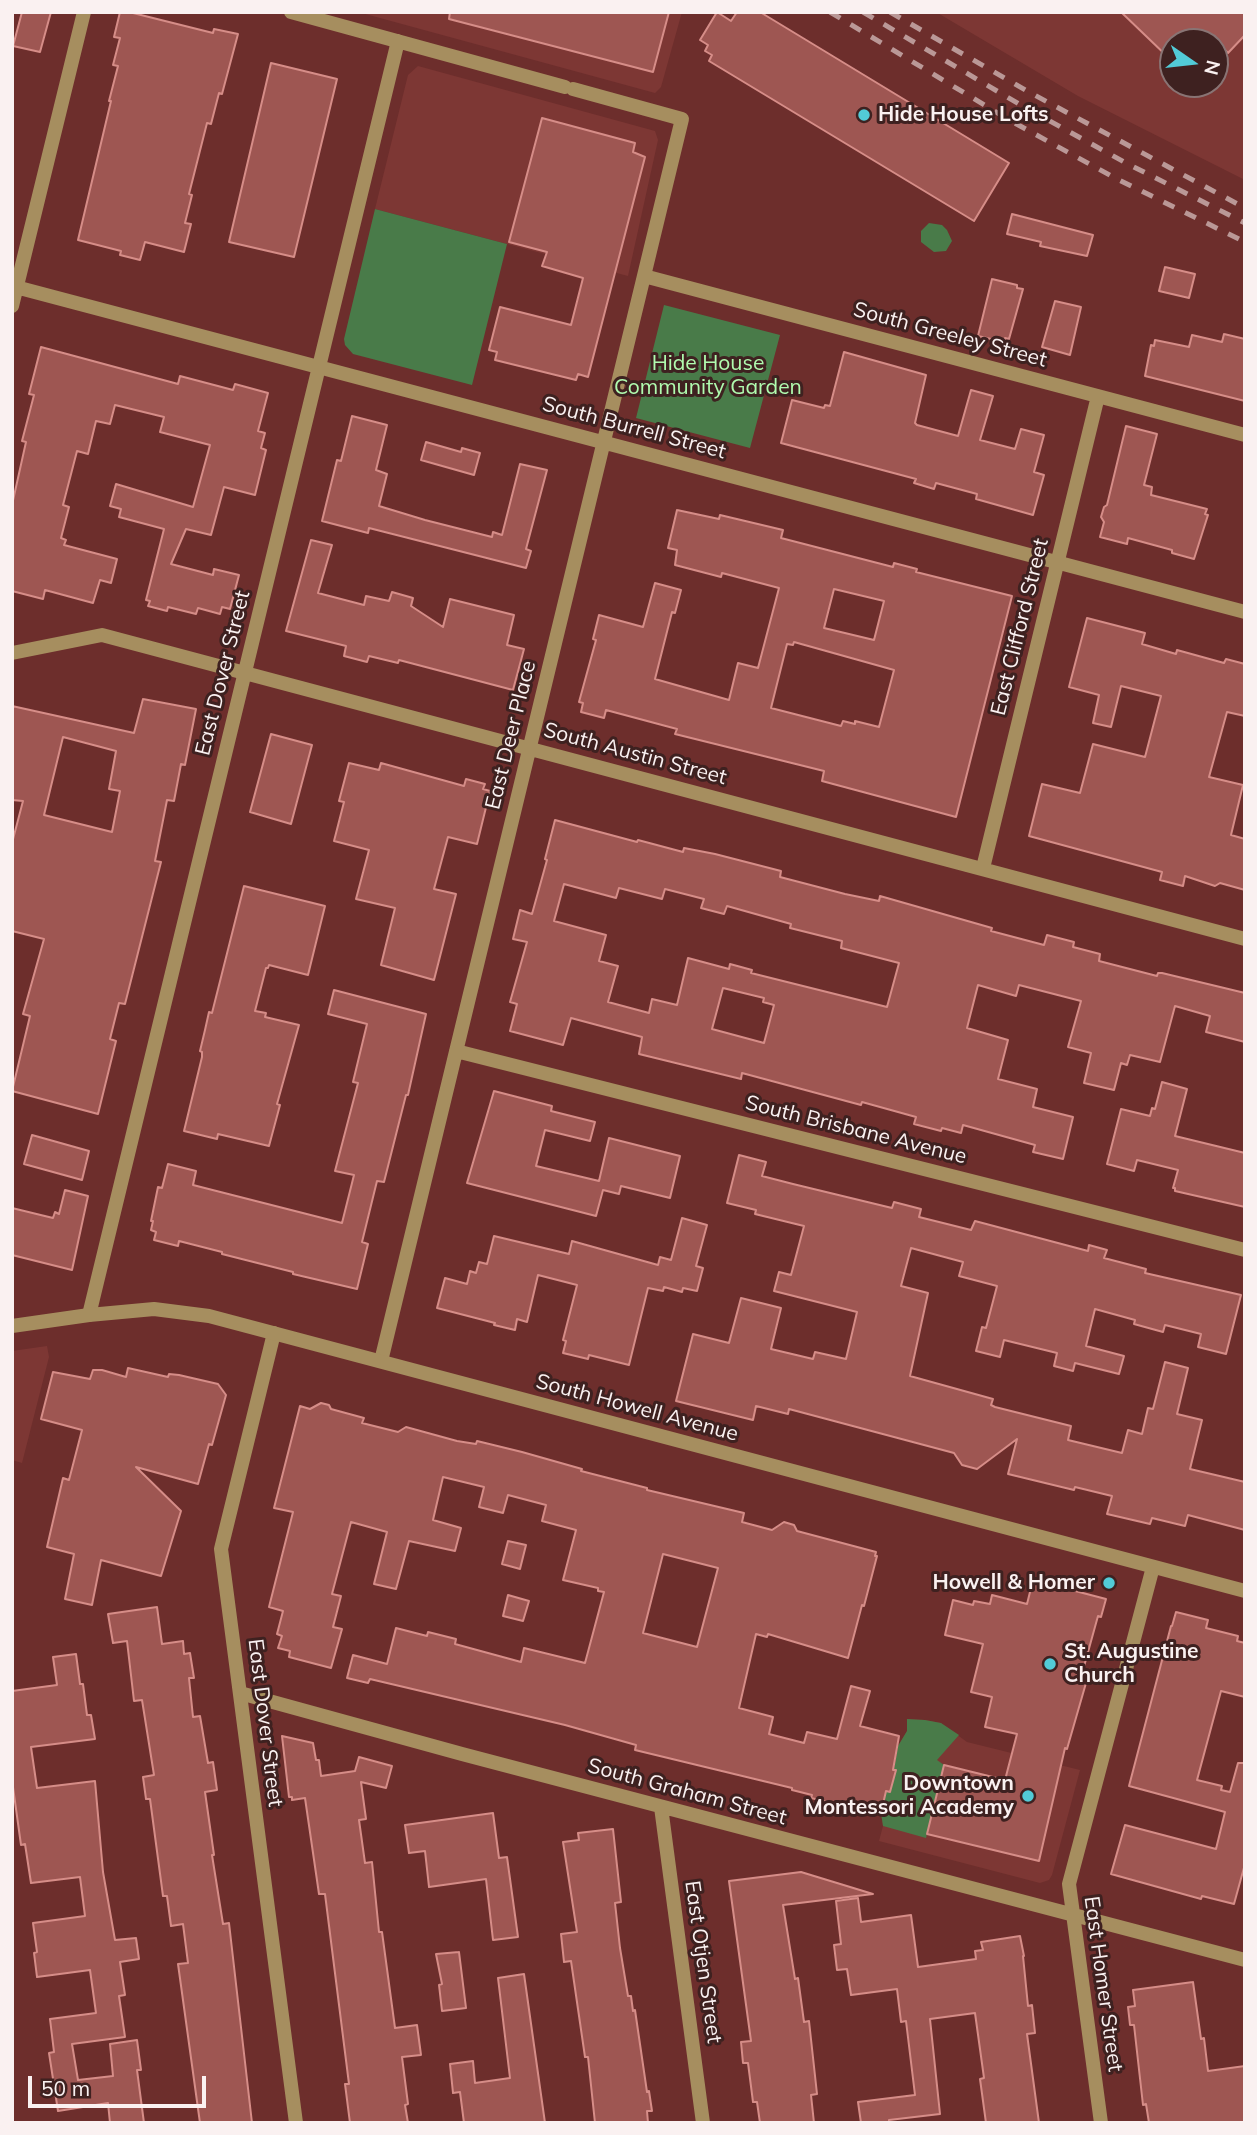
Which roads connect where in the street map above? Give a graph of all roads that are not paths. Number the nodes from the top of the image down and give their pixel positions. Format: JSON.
{"nodes":[{"id":1,"x":84,"y":12,"type":"edge"},
{"id":2,"x":290,"y":12,"type":"edge"},
{"id":3,"x":398,"y":41,"type":"junction"},
{"id":4,"x":644,"y":276,"type":"junction"},
{"id":5,"x":15,"y":286,"type":"edge"},
{"id":6,"x":12,"y":306,"type":"edge"},
{"id":7,"x":320,"y":366,"type":"junction"},
{"id":8,"x":1098,"y":396,"type":"junction"},
{"id":9,"x":1245,"y":435,"type":"edge"},
{"id":10,"x":604,"y":441,"type":"junction"},
{"id":11,"x":1057,"y":563,"type":"junction"},
{"id":12,"x":1245,"y":612,"type":"edge"},
{"id":13,"x":12,"y":653,"type":"edge"},
{"id":14,"x":245,"y":673,"type":"junction"},
{"id":15,"x":530,"y":748,"type":"junction"},
{"id":16,"x":983,"y":868,"type":"junction"},
{"id":17,"x":1245,"y":939,"type":"edge"},
{"id":18,"x":456,"y":1051,"type":"junction"},
{"id":19,"x":1245,"y":1250,"type":"edge"},
{"id":20,"x":89,"y":1315,"type":"junction"},
{"id":21,"x":12,"y":1326,"type":"edge"},
{"id":22,"x":274,"y":1333,"type":"junction"},
{"id":23,"x":381,"y":1361,"type":"junction"},
{"id":24,"x":1153,"y":1567,"type":"junction"},
{"id":25,"x":1245,"y":1591,"type":"edge"},
{"id":26,"x":240,"y":1693,"type":"junction"},
{"id":27,"x":661,"y":1807,"type":"junction"},
{"id":28,"x":1073,"y":1915,"type":"junction"},
{"id":29,"x":1245,"y":1960,"type":"edge"},
{"id":30,"x":296,"y":2123,"type":"edge"},
{"id":31,"x":703,"y":2123,"type":"edge"},
{"id":32,"x":1101,"y":2123,"type":"edge"}],
"edges":[{"from":1,"to":5,"type":"street"},
{"from":2,"to":3,"type":"street"},
{"from":3,"to":4,"type":"street","name":"East Deer Place"},
{"from":3,"to":7,"type":"street","name":"East Dover Street"},
{"from":4,"to":8,"type":"street","name":"South Greeley Street"},
{"from":4,"to":10,"type":"street","name":"East Deer Place"},
{"from":5,"to":6,"type":"street"},
{"from":5,"to":7,"type":"street","name":"South Burrell Street"},
{"from":7,"to":10,"type":"street","name":"South Burrell Street"},
{"from":7,"to":14,"type":"street","name":"East Dover Street"},
{"from":8,"to":9,"type":"street","name":"South Greeley Street"},
{"from":8,"to":11,"type":"street","name":"East Clifford Street"},
{"from":10,"to":11,"type":"street","name":"South Burrell Street"},
{"from":10,"to":15,"type":"street","name":"East Deer Place"},
{"from":11,"to":12,"type":"street","name":"South Burrell Street"},
{"from":11,"to":16,"type":"street","name":"East Clifford Street"},
{"from":13,"to":14,"type":"street","name":"South Austin Street"},
{"from":14,"to":15,"type":"street","name":"South Austin Street"},
{"from":14,"to":20,"type":"street","name":"East Dover Street"},
{"from":15,"to":16,"type":"street","name":"South Austin Street"},
{"from":15,"to":18,"type":"street","name":"East Deer Place"},
{"from":16,"to":17,"type":"street","name":"South Austin Street"},
{"from":18,"to":19,"type":"street","name":"South Brisbane Avenue"},
{"from":18,"to":23,"type":"street","name":"East Deer Place"},
{"from":20,"to":21,"type":"street","name":"South Howell Avenue"},
{"from":20,"to":22,"type":"street","name":"South Howell Avenue"},
{"from":22,"to":23,"type":"street","name":"South Howell Avenue"},
{"from":22,"to":26,"type":"street","name":"East Dover Street"},
{"from":23,"to":24,"type":"street","name":"South Howell Avenue"},
{"from":24,"to":25,"type":"street","name":"South Howell Avenue"},
{"from":24,"to":28,"type":"street","name":"East Homer Street"},
{"from":26,"to":27,"type":"street","name":"South Graham Street"},
{"from":26,"to":30,"type":"street","name":"East Dover Street"},
{"from":27,"to":28,"type":"street","name":"South Graham Street"},
{"from":27,"to":31,"type":"street","name":"East Otjen Street"},
{"from":28,"to":29,"type":"street","name":"South Graham Street"},
{"from":28,"to":32,"type":"street","name":"East Homer Street"}]}
